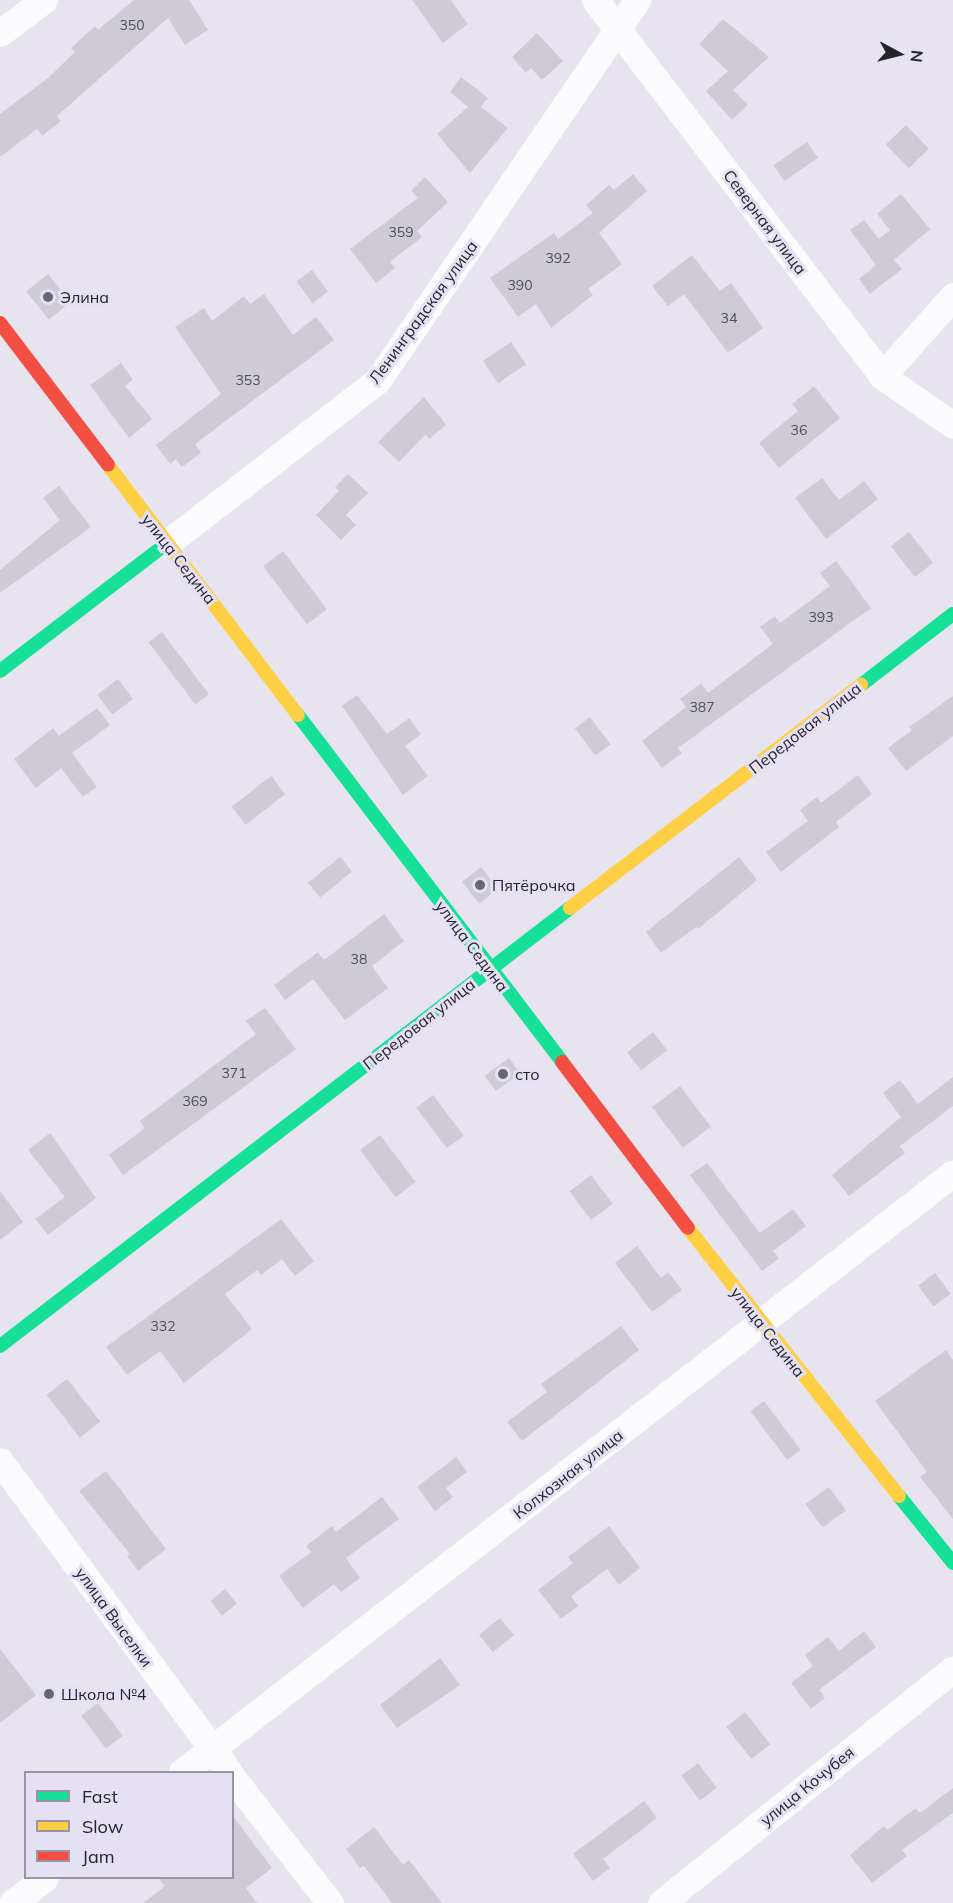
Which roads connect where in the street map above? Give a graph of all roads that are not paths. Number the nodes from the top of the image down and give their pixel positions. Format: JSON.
{"nodes":[{"id":1,"x":44,"y":0,"type":"edge"},
{"id":2,"x":595,"y":0,"type":"edge"},
{"id":3,"x":636,"y":0,"type":"edge"},
{"id":4,"x":619,"y":30,"type":"junction"},
{"id":5,"x":0,"y":33,"type":"edge"},
{"id":6,"x":953,"y":296,"type":"edge"},
{"id":7,"x":0,"y":323,"type":"edge"},
{"id":8,"x":882,"y":376,"type":"junction"},
{"id":9,"x":953,"y":425,"type":"edge"},
{"id":10,"x":166,"y":544,"type":"junction"},
{"id":11,"x":953,"y":614,"type":"edge"},
{"id":12,"x":0,"y":671,"type":"edge"},
{"id":13,"x":490,"y":970,"type":"junction"},
{"id":14,"x":953,"y":1173,"type":"edge"},
{"id":15,"x":761,"y":1324,"type":"junction"},
{"id":16,"x":0,"y":1346,"type":"edge"},
{"id":17,"x":0,"y":1461,"type":"edge"},
{"id":18,"x":953,"y":1563,"type":"edge"},
{"id":19,"x":953,"y":1669,"type":"edge"},
{"id":20,"x":211,"y":1750,"type":"junction"},
{"id":21,"x":185,"y":1771,"type":"edge"},
{"id":22,"x":227,"y":1771,"type":"edge"},
{"id":23,"x":234,"y":1780,"type":"edge"},
{"id":24,"x":44,"y":1879,"type":"edge"},
{"id":25,"x":12,"y":1903,"type":"edge"},
{"id":26,"x":330,"y":1903,"type":"edge"},
{"id":27,"x":661,"y":1903,"type":"edge"}],
"edges":[{"from":1,"to":5,"type":"street"},
{"from":2,"to":4,"type":"street","name":"Северная улица"},
{"from":3,"to":4,"type":"street","name":"Ленинградская улица"},
{"from":4,"to":8,"type":"street","name":"Северная улица"},
{"from":4,"to":10,"type":"street","name":"Ленинградская улица"},
{"from":6,"to":8,"type":"street"},
{"from":7,"to":10,"type":"main road","name":"улица Седина"},
{"from":8,"to":9,"type":"street","name":"Северная улица"},
{"from":10,"to":12,"type":"main road","name":"Ленинградская улица"},
{"from":10,"to":13,"type":"main road","name":"улица Седина"},
{"from":11,"to":13,"type":"main road","name":"Передовая улица"},
{"from":13,"to":15,"type":"main road","name":"улица Седина"},
{"from":13,"to":16,"type":"main road","name":"Передовая улица"},
{"from":14,"to":15,"type":"street","name":"Колхозная улица"},
{"from":15,"to":18,"type":"main road","name":"улица Седина"},
{"from":15,"to":20,"type":"street","name":"Колхозная улица"},
{"from":17,"to":20,"type":"street","name":"улица Выселки"},
{"from":19,"to":27,"type":"street","name":"улица Кочубея"},
{"from":20,"to":21,"type":"street","name":"Колхозная улица"},
{"from":20,"to":22,"type":"street","name":"улица Выселки"},
{"from":23,"to":26,"type":"street"},
{"from":24,"to":25,"type":"street"}]}
